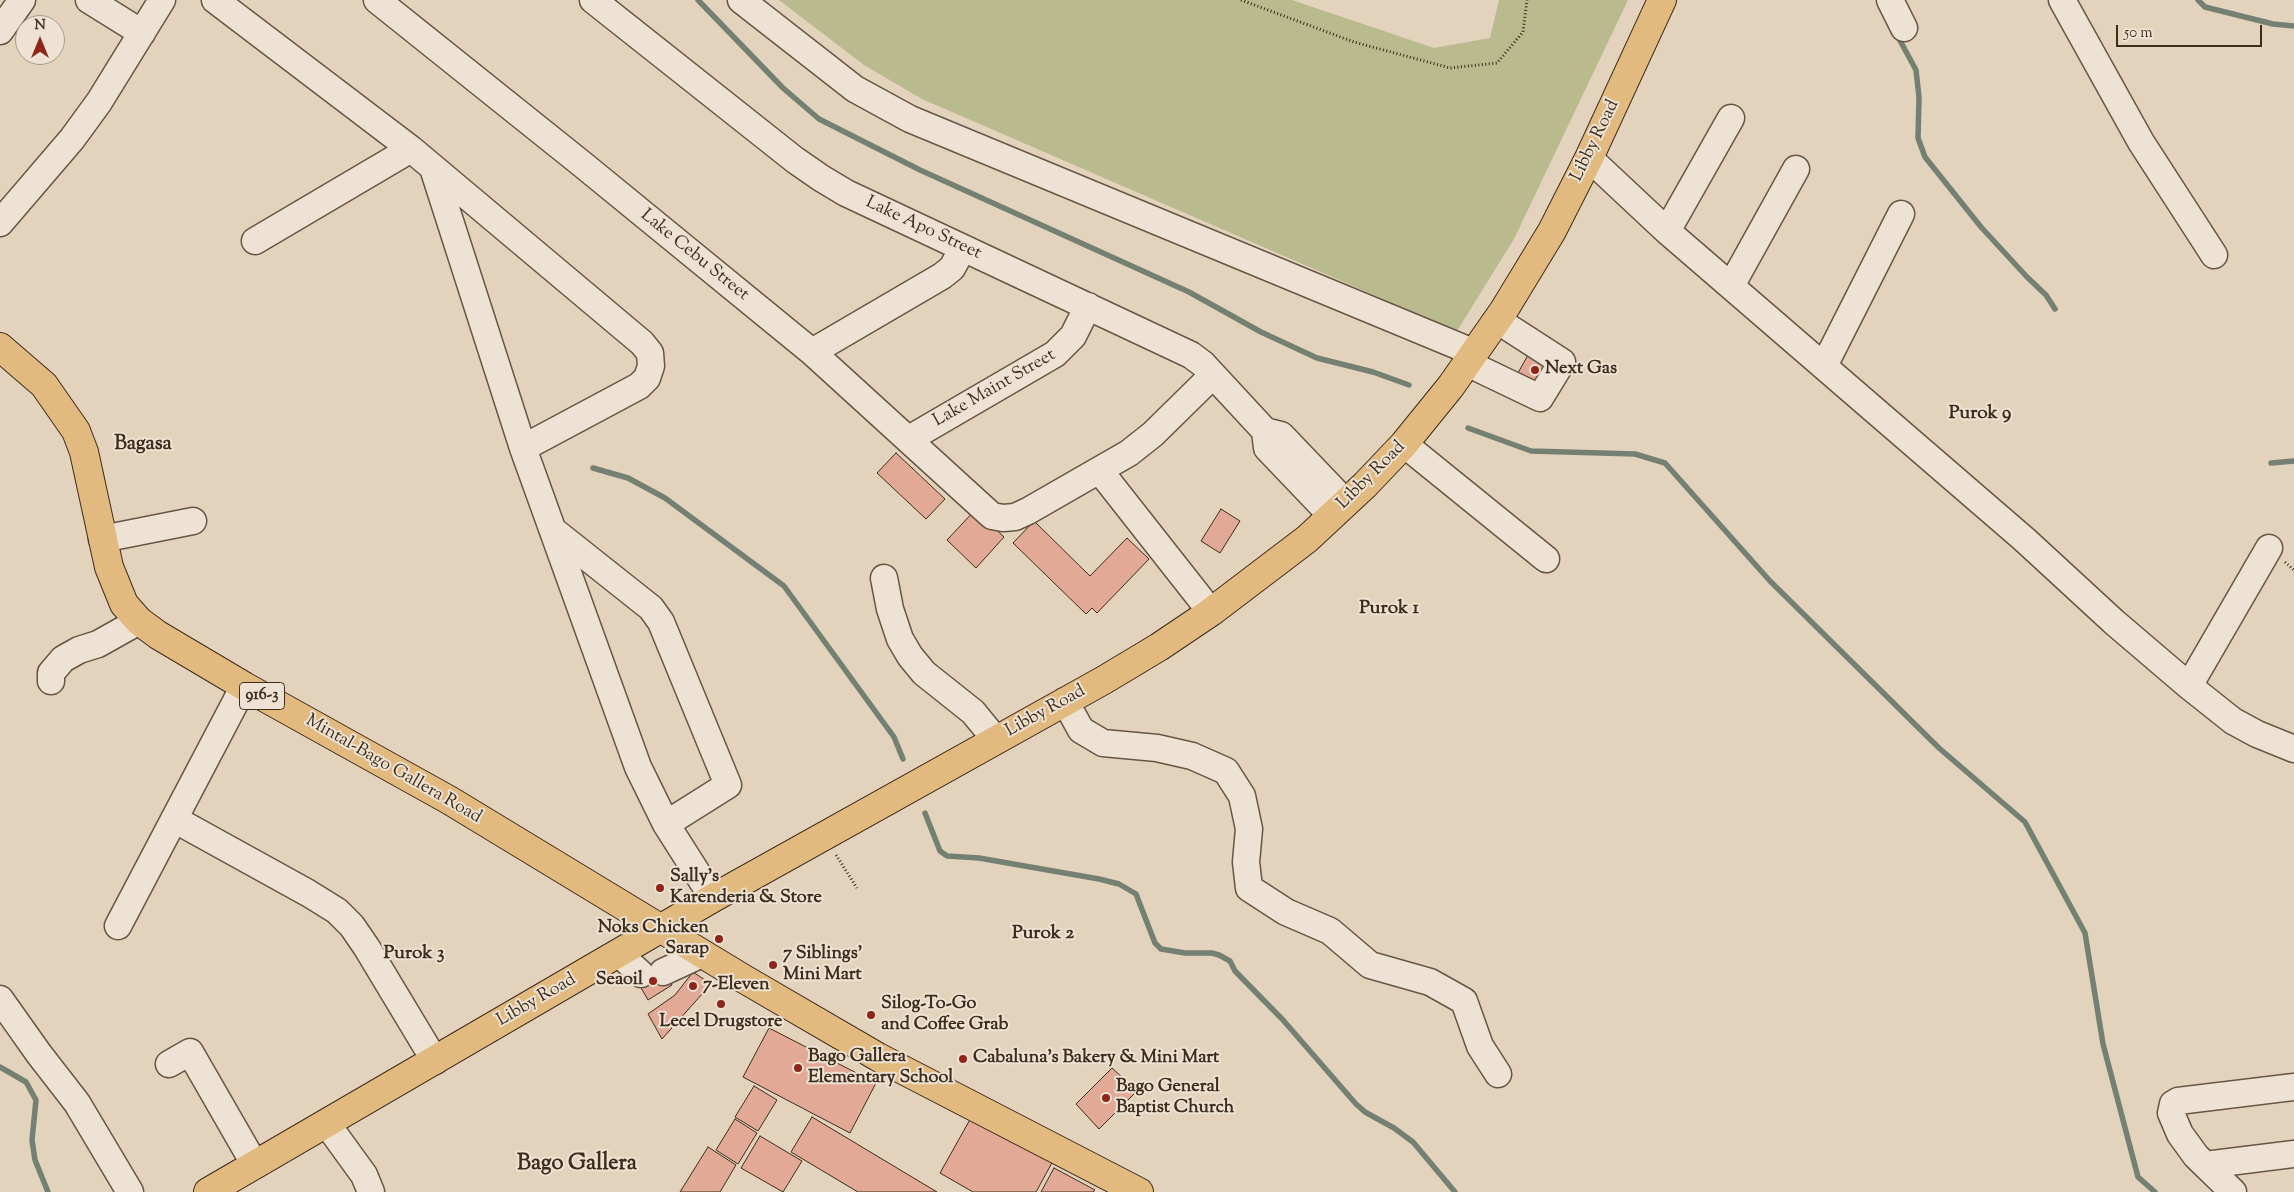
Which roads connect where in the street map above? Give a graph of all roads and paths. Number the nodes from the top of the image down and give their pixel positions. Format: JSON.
{"nodes":[{"id":1,"x":22,"y":0,"type":"edge"},
{"id":2,"x":88,"y":0,"type":"edge"},
{"id":3,"x":162,"y":0,"type":"edge"},
{"id":4,"x":214,"y":0,"type":"edge"},
{"id":5,"x":377,"y":0,"type":"edge"},
{"id":6,"x":593,"y":0,"type":"edge"},
{"id":7,"x":741,"y":0,"type":"edge"},
{"id":8,"x":1241,"y":0,"type":"edge"},
{"id":9,"x":1527,"y":0,"type":"edge"},
{"id":10,"x":1662,"y":0,"type":"edge"},
{"id":11,"x":1890,"y":0,"type":"edge"},
{"id":12,"x":2062,"y":0,"type":"edge"},
{"id":13,"x":1904,"y":28,"type":"dead end"},
{"id":14,"x":0,"y":31,"type":"edge"},
{"id":15,"x":142,"y":33,"type":"junction"},
{"id":16,"x":1731,"y":118,"type":"dead end"},
{"id":17,"x":411,"y":149,"type":"junction"},
{"id":18,"x":1589,"y":158,"type":"junction"},
{"id":19,"x":433,"y":168,"type":"junction"},
{"id":20,"x":1796,"y":169,"type":"dead end"},
{"id":21,"x":1901,"y":214,"type":"dead end"},
{"id":22,"x":0,"y":223,"type":"edge"},
{"id":23,"x":1667,"y":231,"type":"junction"},
{"id":24,"x":255,"y":241,"type":"dead end"},
{"id":25,"x":963,"y":248,"type":"junction"},
{"id":26,"x":2214,"y":255,"type":"dead end"},
{"id":27,"x":1731,"y":286,"type":"junction"},
{"id":28,"x":1088,"y":306,"type":"junction"},
{"id":29,"x":1497,"y":320,"type":"junction"},
{"id":30,"x":0,"y":347,"type":"edge"},
{"id":31,"x":812,"y":352,"type":"junction"},
{"id":32,"x":1472,"y":358,"type":"junction"},
{"id":33,"x":1824,"y":366,"type":"junction"},
{"id":34,"x":1213,"y":375,"type":"junction"},
{"id":35,"x":909,"y":439,"type":"junction"},
{"id":36,"x":1404,"y":444,"type":"junction"},
{"id":37,"x":523,"y":448,"type":"junction"},
{"id":38,"x":1100,"y":471,"type":"junction"},
{"id":39,"x":1339,"y":510,"type":"junction"},
{"id":40,"x":193,"y":521,"type":"dead end"},
{"id":41,"x":554,"y":531,"type":"junction"},
{"id":42,"x":102,"y":539,"type":"junction"},
{"id":43,"x":2269,"y":548,"type":"dead end"},
{"id":44,"x":1546,"y":559,"type":"dead end"},
{"id":45,"x":884,"y":578,"type":"dead end"},
{"id":46,"x":1211,"y":612,"type":"junction"},
{"id":47,"x":139,"y":621,"type":"junction"},
{"id":48,"x":51,"y":681,"type":"dead end"},
{"id":49,"x":244,"y":686,"type":"junction"},
{"id":50,"x":2189,"y":686,"type":"junction"},
{"id":51,"x":1065,"y":701,"type":"junction"},
{"id":52,"x":996,"y":740,"type":"junction"},
{"id":53,"x":2294,"y":749,"type":"edge"},
{"id":54,"x":174,"y":818,"type":"junction"},
{"id":55,"x":666,"y":824,"type":"junction"},
{"id":56,"x":824,"y":836,"type":"junction"},
{"id":57,"x":857,"y":888,"type":"dead end"},
{"id":58,"x":713,"y":898,"type":"junction"},
{"id":59,"x":118,"y":926,"type":"dead end"},
{"id":60,"x":660,"y":928,"type":"junction"},
{"id":61,"x":618,"y":953,"type":"junction"},
{"id":62,"x":702,"y":954,"type":"junction"},
{"id":63,"x":0,"y":999,"type":"edge"},
{"id":64,"x":435,"y":1061,"type":"junction"},
{"id":65,"x":169,"y":1064,"type":"dead end"},
{"id":66,"x":1498,"y":1074,"type":"dead end"},
{"id":67,"x":2294,"y":1087,"type":"edge"},
{"id":68,"x":327,"y":1124,"type":"junction"},
{"id":69,"x":2294,"y":1154,"type":"edge"},
{"id":70,"x":255,"y":1165,"type":"junction"},
{"id":71,"x":2206,"y":1165,"type":"junction"},
{"id":72,"x":130,"y":1192,"type":"edge"},
{"id":73,"x":208,"y":1192,"type":"edge"},
{"id":74,"x":371,"y":1192,"type":"edge"},
{"id":75,"x":1139,"y":1192,"type":"edge"},
{"id":76,"x":2233,"y":1192,"type":"edge"}],
"edges":[{"from":1,"to":14,"type":"street"},
{"from":2,"to":15,"type":"street"},
{"from":3,"to":15,"type":"street"},
{"from":4,"to":17,"type":"street"},
{"from":5,"to":31,"type":"street","name":"Lake Cebu Street"},
{"from":6,"to":25,"type":"street","name":"Lake Apo Street"},
{"from":7,"to":32,"type":"street"},
{"from":8,"to":9,"type":"path"},
{"from":10,"to":18,"type":"main road","name":"Libby Road"},
{"from":11,"to":13,"type":"street"},
{"from":12,"to":26,"type":"street"},
{"from":15,"to":22,"type":"street"},
{"from":16,"to":23,"type":"street"},
{"from":17,"to":19,"type":"street"},
{"from":17,"to":24,"type":"street"},
{"from":18,"to":23,"type":"street"},
{"from":18,"to":29,"type":"main road","name":"Libby Road"},
{"from":19,"to":37,"type":"street"},
{"from":19,"to":37,"type":"street"},
{"from":20,"to":27,"type":"street"},
{"from":21,"to":33,"type":"street"},
{"from":23,"to":27,"type":"street"},
{"from":25,"to":28,"type":"street","name":"Lake Apo Street"},
{"from":25,"to":31,"type":"street"},
{"from":27,"to":33,"type":"street"},
{"from":28,"to":34,"type":"street","name":"Lake Apo Street"},
{"from":28,"to":35,"type":"street","name":"Lake Maint Street"},
{"from":29,"to":32,"type":"main road","name":"Libby Road"},
{"from":29,"to":32,"type":"street"},
{"from":30,"to":42,"type":"main road","name":"Mintal-Bago Gallera Road","number":"916-3"},
{"from":31,"to":35,"type":"street","name":"Lake Cebu Street"},
{"from":32,"to":36,"type":"main road","name":"Libby Road"},
{"from":33,"to":50,"type":"street"},
{"from":34,"to":38,"type":"street"},
{"from":34,"to":39,"type":"street","name":"Lake Apo Street"},
{"from":35,"to":38,"type":"street","name":"Lake Cebu Street"},
{"from":36,"to":39,"type":"main road","name":"Libby Road"},
{"from":36,"to":44,"type":"street"},
{"from":37,"to":41,"type":"street"},
{"from":38,"to":46,"type":"street"},
{"from":39,"to":46,"type":"main road","name":"Libby Road"},
{"from":40,"to":42,"type":"street"},
{"from":41,"to":55,"type":"street"},
{"from":41,"to":55,"type":"street"},
{"from":42,"to":47,"type":"main road","name":"Mintal-Bago Gallera Road","number":"916-3"},
{"from":43,"to":50,"type":"street"},
{"from":45,"to":52,"type":"street"},
{"from":46,"to":51,"type":"main road","name":"Libby Road"},
{"from":47,"to":48,"type":"street"},
{"from":47,"to":49,"type":"main road","name":"Mintal-Bago Gallera Road","number":"916-3"},
{"from":49,"to":54,"type":"street"},
{"from":49,"to":60,"type":"main road","name":"Mintal-Bago Gallera Road","number":"916-3"},
{"from":50,"to":53,"type":"street"},
{"from":51,"to":52,"type":"main road","name":"Libby Road"},
{"from":51,"to":66,"type":"street"},
{"from":52,"to":56,"type":"main road","name":"Libby Road"},
{"from":54,"to":59,"type":"street"},
{"from":54,"to":64,"type":"street"},
{"from":55,"to":58,"type":"street"},
{"from":56,"to":57,"type":"path"},
{"from":56,"to":58,"type":"main road","name":"Libby Road"},
{"from":58,"to":60,"type":"main road","name":"Libby Road"},
{"from":60,"to":61,"type":"main road","name":"Libby Road"},
{"from":60,"to":62,"type":"main road","name":"Mintal-Bago Gallera Road"},
{"from":61,"to":62,"type":"street"},
{"from":61,"to":64,"type":"main road","name":"Libby Road"},
{"from":62,"to":75,"type":"main road","name":"Mintal-Bago Gallera Road"},
{"from":63,"to":72,"type":"street"},
{"from":64,"to":68,"type":"main road","name":"Libby Road"},
{"from":65,"to":70,"type":"street"},
{"from":67,"to":71,"type":"street"},
{"from":68,"to":70,"type":"main road","name":"Libby Road"},
{"from":68,"to":74,"type":"street"},
{"from":69,"to":71,"type":"street"},
{"from":70,"to":73,"type":"main road","name":"Libby Road"},
{"from":71,"to":76,"type":"street"}]}
